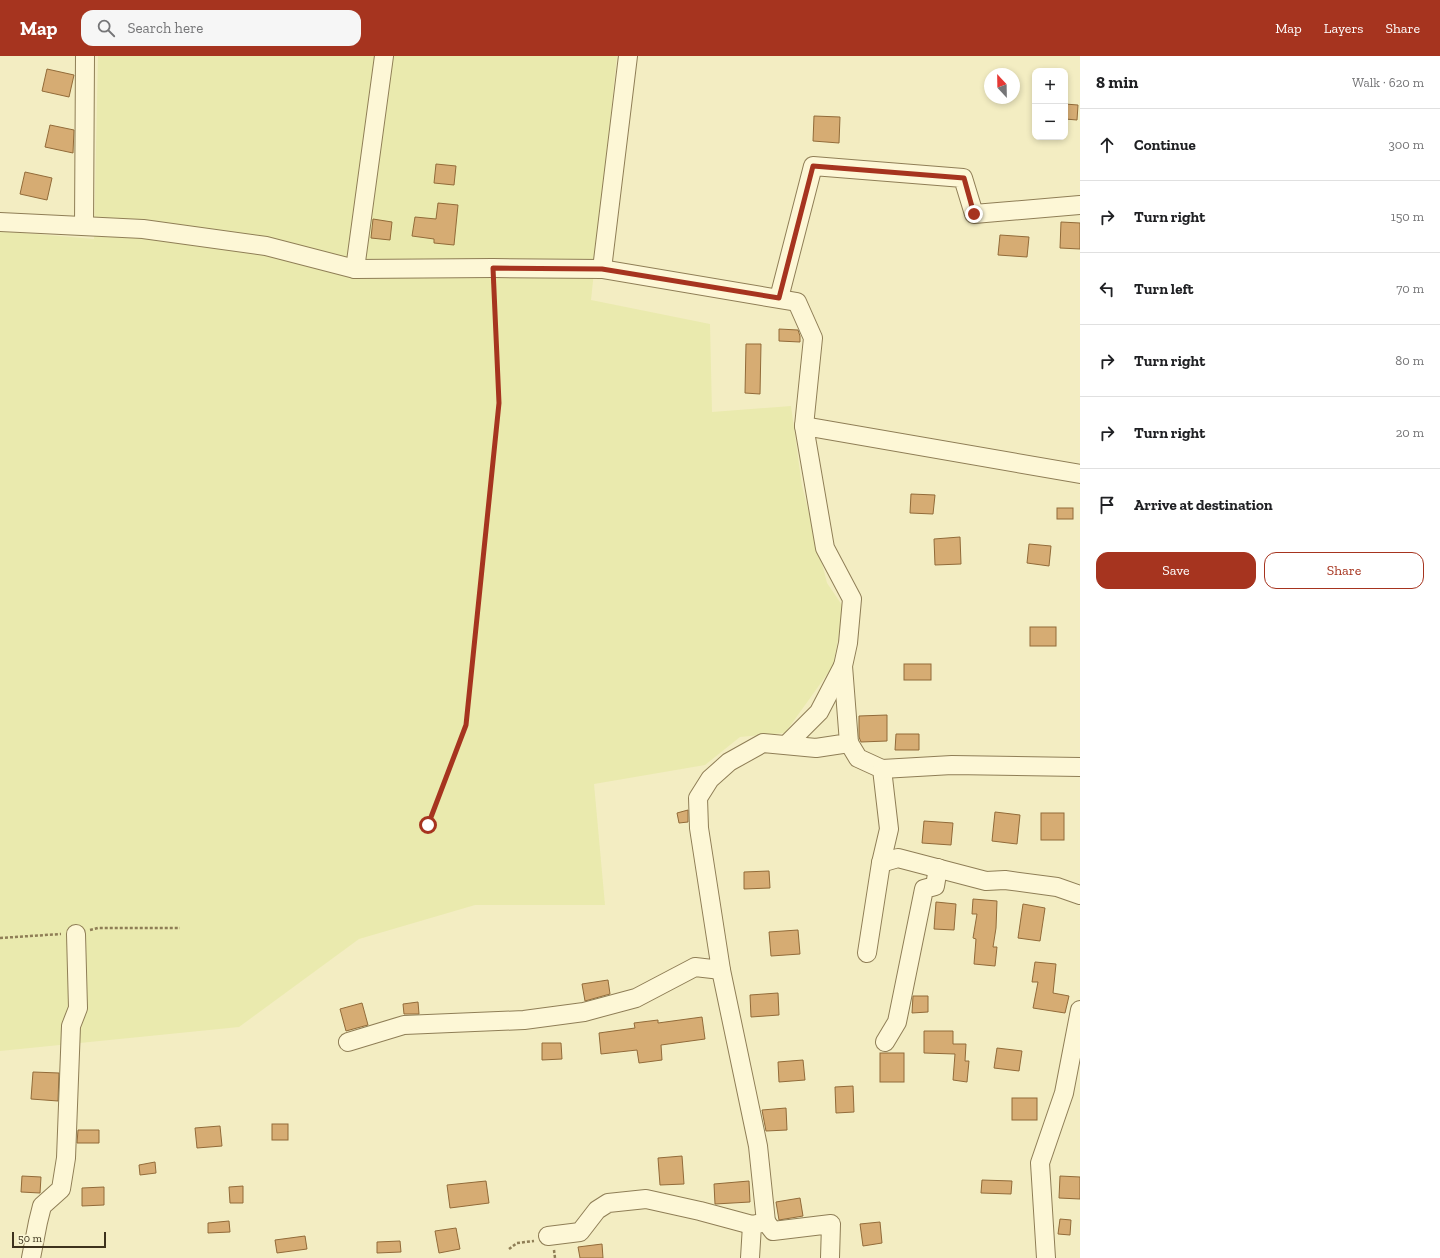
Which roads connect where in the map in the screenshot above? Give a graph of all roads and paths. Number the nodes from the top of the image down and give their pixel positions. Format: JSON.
{"nodes":[{"id":1,"x":85,"y":56,"type":"edge"},
{"id":2,"x":384,"y":56,"type":"edge"},
{"id":3,"x":628,"y":56,"type":"edge"},
{"id":4,"x":1080,"y":205,"type":"edge"},
{"id":5,"x":0,"y":222,"type":"edge"},
{"id":6,"x":84,"y":226,"type":"junction"},
{"id":7,"x":493,"y":268,"type":"junction"},
{"id":8,"x":602,"y":269,"type":"junction"},
{"id":9,"x":355,"y":270,"type":"junction"},
{"id":10,"x":779,"y":298,"type":"junction"},
{"id":11,"x":804,"y":426,"type":"junction"},
{"id":12,"x":1080,"y":474,"type":"edge"},
{"id":13,"x":843,"y":666,"type":"junction"},
{"id":14,"x":848,"y":743,"type":"junction"},
{"id":15,"x":787,"y":744,"type":"junction"},
{"id":16,"x":1080,"y":767,"type":"edge"},
{"id":17,"x":882,"y":769,"type":"junction"},
{"id":18,"x":428,"y":825,"type":"dead end"},
{"id":19,"x":881,"y":862,"type":"junction"},
{"id":20,"x":938,"y":868,"type":"junction"},
{"id":21,"x":1080,"y":895,"type":"edge"},
{"id":22,"x":76,"y":934,"type":"dead end"},
{"id":23,"x":867,"y":953,"type":"dead end"},
{"id":24,"x":721,"y":970,"type":"junction"},
{"id":25,"x":1080,"y":1010,"type":"edge"},
{"id":26,"x":348,"y":1042,"type":"dead end"},
{"id":27,"x":885,"y":1042,"type":"dead end"},
{"id":28,"x":759,"y":1224,"type":"junction"},
{"id":29,"x":548,"y":1236,"type":"joint"},
{"id":30,"x":509,"y":1249,"type":"dead end"},
{"id":31,"x":31,"y":1258,"type":"edge"},
{"id":32,"x":750,"y":1258,"type":"edge"},
{"id":33,"x":830,"y":1258,"type":"edge"},
{"id":34,"x":1046,"y":1258,"type":"edge"}],
"edges":[{"from":1,"to":6,"type":"street"},
{"from":2,"to":9,"type":"street"},
{"from":3,"to":8,"type":"street"},
{"from":4,"to":10,"type":"street"},
{"from":5,"to":6,"type":"street"},
{"from":6,"to":9,"type":"street"},
{"from":7,"to":8,"type":"street"},
{"from":7,"to":9,"type":"street"},
{"from":7,"to":18,"type":"path"},
{"from":8,"to":10,"type":"street"},
{"from":10,"to":11,"type":"street"},
{"from":11,"to":12,"type":"street"},
{"from":11,"to":13,"type":"street"},
{"from":13,"to":14,"type":"street"},
{"from":13,"to":15,"type":"street"},
{"from":14,"to":15,"type":"street"},
{"from":14,"to":17,"type":"street"},
{"from":15,"to":24,"type":"street"},
{"from":16,"to":17,"type":"street"},
{"from":17,"to":19,"type":"street"},
{"from":19,"to":20,"type":"street"},
{"from":19,"to":23,"type":"street"},
{"from":20,"to":21,"type":"street"},
{"from":20,"to":27,"type":"street"},
{"from":22,"to":31,"type":"street"},
{"from":24,"to":26,"type":"street"},
{"from":24,"to":28,"type":"street"},
{"from":25,"to":34,"type":"street"},
{"from":28,"to":29,"type":"street"},
{"from":28,"to":32,"type":"street"},
{"from":28,"to":33,"type":"street"},
{"from":29,"to":30,"type":"path"}]}
